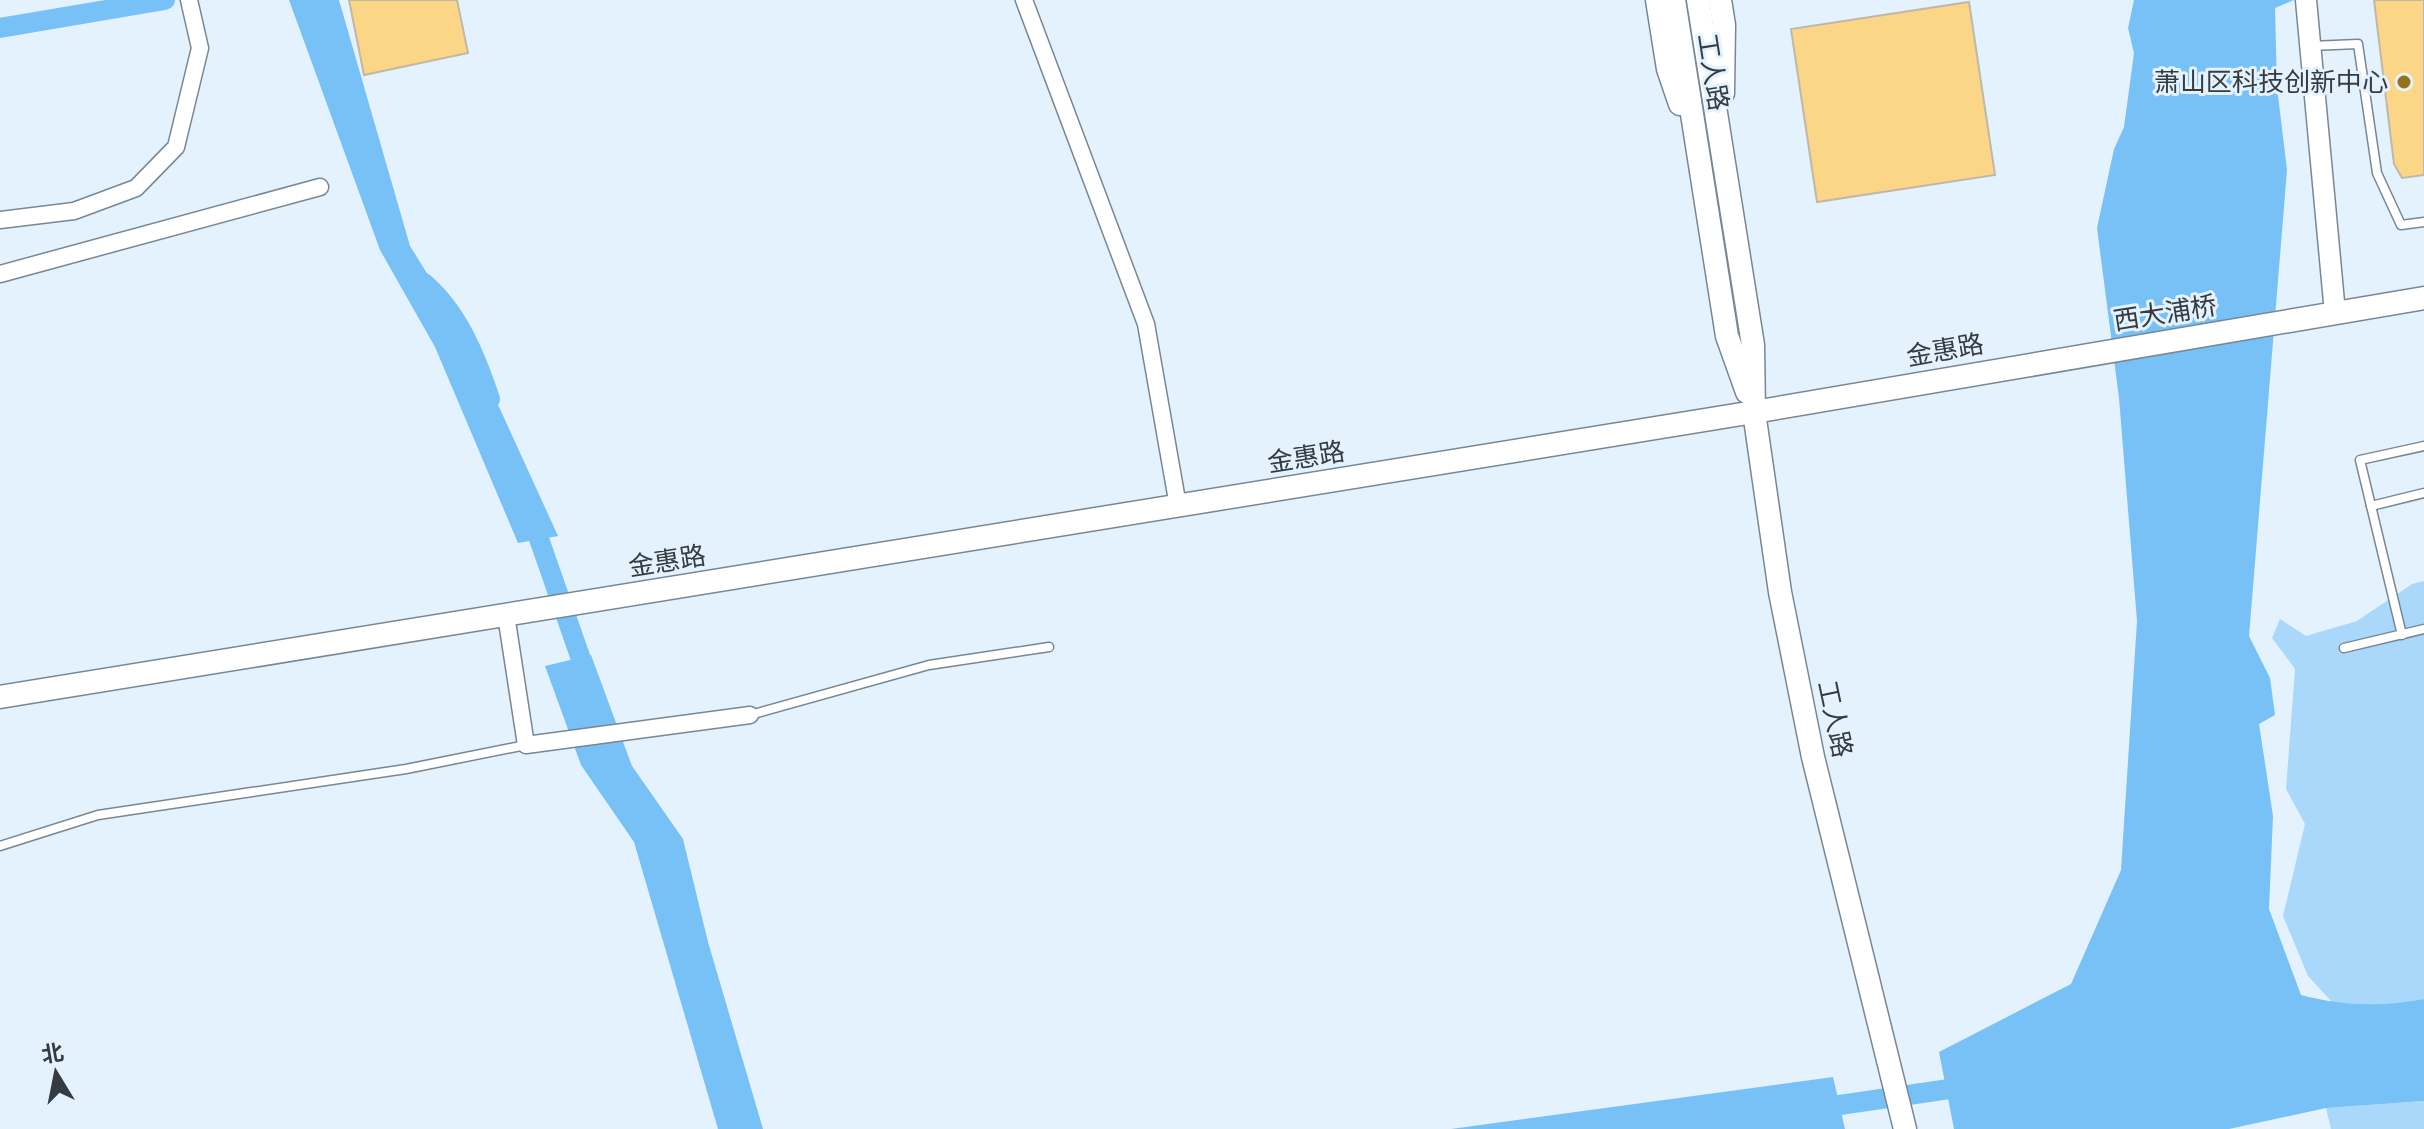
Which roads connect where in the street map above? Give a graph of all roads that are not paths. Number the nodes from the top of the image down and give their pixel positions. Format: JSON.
{"nodes":[{"id":1,"x":189,"y":0,"type":"edge"},
{"id":2,"x":1024,"y":0,"type":"edge"},
{"id":3,"x":1657,"y":0,"type":"edge"},
{"id":4,"x":1720,"y":0,"type":"edge"},
{"id":5,"x":2306,"y":0,"type":"edge"},
{"id":6,"x":1700,"y":8,"type":"edge"},
{"id":7,"x":1676,"y":10,"type":"edge"},
{"id":8,"x":2310,"y":46,"type":"junction"},
{"id":9,"x":1723,"y":154,"type":"junction"},
{"id":10,"x":1698,"y":157,"type":"junction"},
{"id":11,"x":320,"y":187,"type":"dead end"},
{"id":12,"x":0,"y":220,"type":"edge"},
{"id":13,"x":2424,"y":222,"type":"edge"},
{"id":14,"x":0,"y":274,"type":"edge"},
{"id":15,"x":2424,"y":298,"type":"edge"},
{"id":16,"x":2335,"y":313,"type":"junction"},
{"id":17,"x":2003,"y":368,"type":"joint"},
{"id":18,"x":1754,"y":412,"type":"junction"},
{"id":19,"x":2424,"y":446,"type":"edge"},
{"id":20,"x":2424,"y":493,"type":"edge"},
{"id":21,"x":1178,"y":506,"type":"junction"},
{"id":22,"x":2371,"y":506,"type":"junction"},
{"id":23,"x":516,"y":613,"type":"junction"},
{"id":24,"x":2424,"y":629,"type":"edge"},
{"id":25,"x":2402,"y":635,"type":"junction"},
{"id":26,"x":1049,"y":647,"type":"dead end"},
{"id":27,"x":2344,"y":648,"type":"dead end"},
{"id":28,"x":0,"y":697,"type":"edge"},
{"id":29,"x":750,"y":715,"type":"joint"},
{"id":30,"x":526,"y":745,"type":"junction"},
{"id":31,"x":0,"y":846,"type":"edge"},
{"id":32,"x":1905,"y":1129,"type":"edge"}],
"edges":[{"from":1,"to":12,"type":"street"},
{"from":2,"to":21,"type":"street"},
{"from":3,"to":10,"type":"main road"},
{"from":4,"to":9,"type":"main road"},
{"from":5,"to":8,"type":"street"},
{"from":6,"to":9,"type":"main road","name":"工人路"},
{"from":7,"to":10,"type":"main road","name":"工人路"},
{"from":8,"to":13,"type":"lane"},
{"from":8,"to":16,"type":"street"},
{"from":9,"to":18,"type":"main road","name":"工人路"},
{"from":10,"to":18,"type":"main road","name":"工人路"},
{"from":11,"to":14,"type":"street"},
{"from":15,"to":16,"type":"main road"},
{"from":16,"to":17,"type":"main road","name":"西大浦桥"},
{"from":17,"to":18,"type":"main road","name":"金惠路"},
{"from":18,"to":21,"type":"main road","name":"金惠路"},
{"from":18,"to":32,"type":"main road","name":"工人路"},
{"from":19,"to":22,"type":"lane"},
{"from":20,"to":22,"type":"lane"},
{"from":21,"to":23,"type":"main road","name":"金惠路"},
{"from":22,"to":25,"type":"lane"},
{"from":23,"to":28,"type":"main road"},
{"from":23,"to":30,"type":"street"},
{"from":24,"to":25,"type":"lane"},
{"from":25,"to":27,"type":"lane"},
{"from":26,"to":29,"type":"lane"},
{"from":29,"to":30,"type":"street"},
{"from":30,"to":31,"type":"lane"}]}
